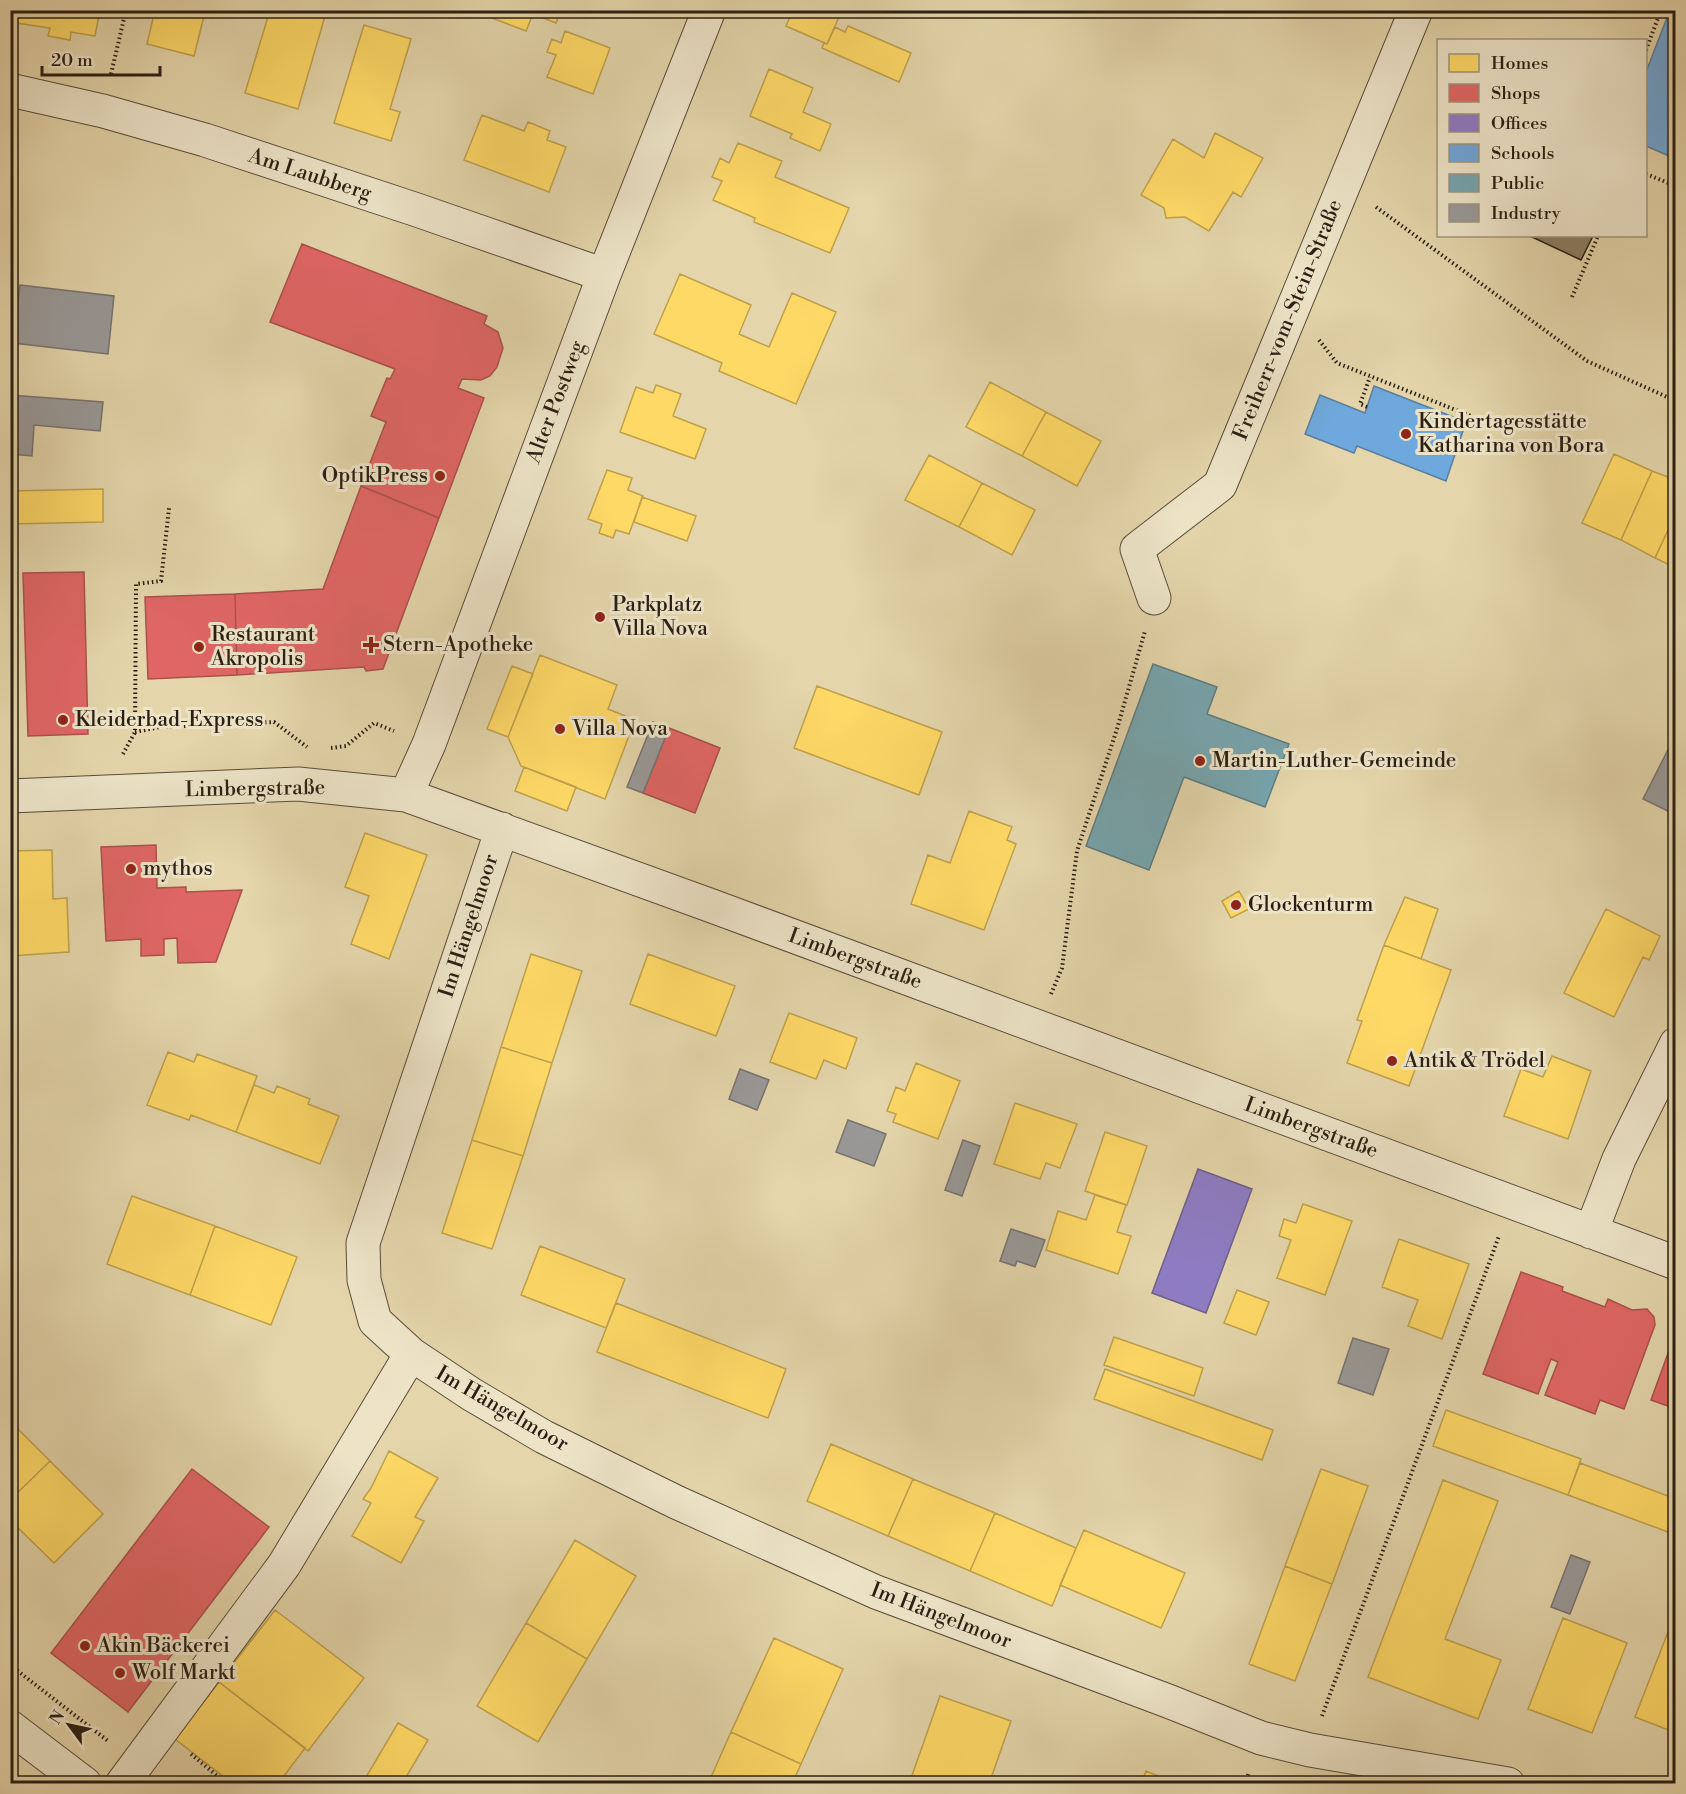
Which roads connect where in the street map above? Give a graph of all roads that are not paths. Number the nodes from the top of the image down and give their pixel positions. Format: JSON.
{"nodes":[{"id":1,"x":709,"y":10,"type":"edge"},
{"id":2,"x":1416,"y":10,"type":"edge"},
{"id":3,"x":10,"y":90,"type":"edge"},
{"id":4,"x":604,"y":275,"type":"junction"},
{"id":5,"x":1154,"y":598,"type":"road end"},
{"id":6,"x":406,"y":795,"type":"junction"},
{"id":7,"x":10,"y":796,"type":"edge"},
{"id":8,"x":502,"y":829,"type":"junction"},
{"id":9,"x":1676,"y":1044,"type":"edge"},
{"id":10,"x":1591,"y":1232,"type":"junction"},
{"id":11,"x":1676,"y":1263,"type":"edge"},
{"id":12,"x":411,"y":1354,"type":"junction"},
{"id":13,"x":10,"y":1727,"type":"edge"},
{"id":14,"x":130,"y":1773,"type":"edge"},
{"id":15,"x":85,"y":1784,"type":"edge"},
{"id":16,"x":1508,"y":1784,"type":"edge"}],
"edges":[{"from":1,"to":4,"type":"street","name":"Alter Postweg"},
{"from":2,"to":5,"type":"street","name":"Freiherr-vom-Stein-Straße"},
{"from":3,"to":4,"type":"street","name":"Am Laubberg"},
{"from":4,"to":6,"type":"street","name":"Alter Postweg"},
{"from":6,"to":7,"type":"street","name":"Limbergstraße"},
{"from":6,"to":8,"type":"street","name":"Limbergstraße"},
{"from":8,"to":10,"type":"street","name":"Limbergstraße"},
{"from":8,"to":12,"type":"street","name":"Im Hängelmoor"},
{"from":9,"to":10,"type":"street"},
{"from":10,"to":11,"type":"street","name":"Limbergstraße"},
{"from":12,"to":14,"type":"street"},
{"from":12,"to":16,"type":"street","name":"Im Hängelmoor"},
{"from":13,"to":15,"type":"street"}]}
